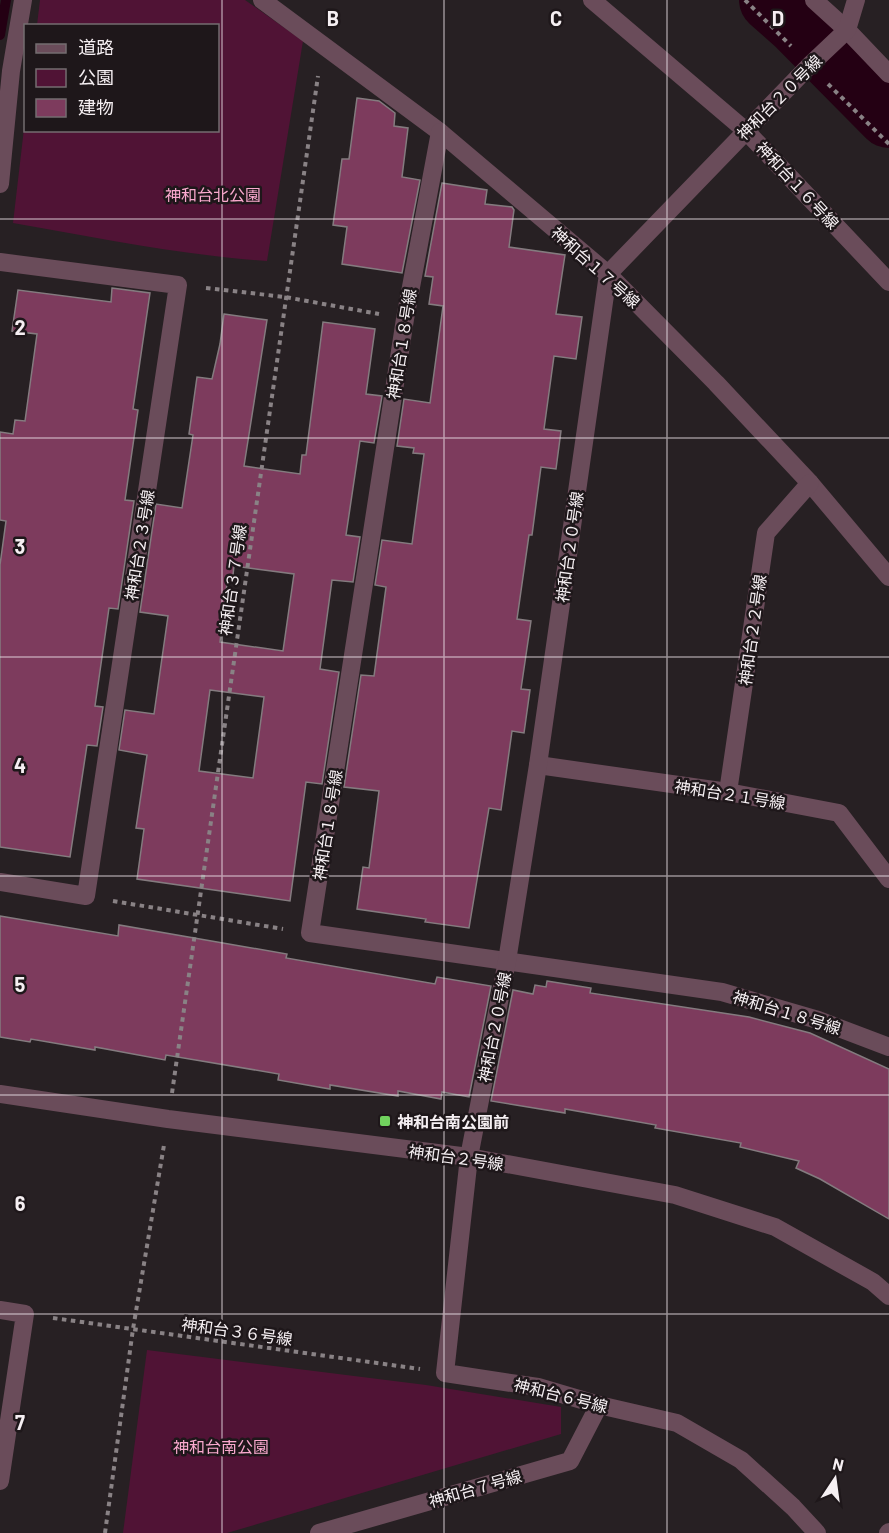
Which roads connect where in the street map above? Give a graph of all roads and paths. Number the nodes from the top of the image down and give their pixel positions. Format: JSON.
{"nodes":[{"id":1,"x":23,"y":0,"type":"edge"},
{"id":2,"x":262,"y":0,"type":"edge"},
{"id":3,"x":592,"y":0,"type":"edge"},
{"id":4,"x":814,"y":0,"type":"edge"},
{"id":5,"x":856,"y":0,"type":"edge"},
{"id":6,"x":847,"y":30,"type":"junction"},
{"id":7,"x":322,"y":45,"type":"junction"},
{"id":8,"x":5,"y":70,"type":"edge"},
{"id":9,"x":889,"y":74,"type":"edge"},
{"id":10,"x":746,"y":131,"type":"junction"},
{"id":11,"x":440,"y":132,"type":"junction"},
{"id":12,"x":0,"y":184,"type":"edge"},
{"id":13,"x":0,"y":262,"type":"edge"},
{"id":14,"x":608,"y":274,"type":"junction"},
{"id":15,"x":889,"y":282,"type":"edge"},
{"id":16,"x":178,"y":285,"type":"junction"},
{"id":17,"x":285,"y":297,"type":"junction"},
{"id":18,"x":405,"y":319,"type":"junction"},
{"id":19,"x":810,"y":483,"type":"junction"},
{"id":20,"x":889,"y":577,"type":"edge"},
{"id":21,"x":538,"y":765,"type":"junction"},
{"id":22,"x":728,"y":792,"type":"junction"},
{"id":23,"x":889,"y":879,"type":"edge"},
{"id":24,"x":0,"y":882,"type":"edge"},
{"id":25,"x":86,"y":896,"type":"junction"},
{"id":26,"x":196,"y":915,"type":"junction"},
{"id":27,"x":310,"y":933,"type":"junction"},
{"id":28,"x":507,"y":961,"type":"junction"},
{"id":29,"x":887,"y":1041,"type":"edge"},
{"id":30,"x":0,"y":1094,"type":"edge"},
{"id":31,"x":168,"y":1119,"type":"junction"},
{"id":32,"x":469,"y":1157,"type":"junction"},
{"id":33,"x":889,"y":1296,"type":"edge"},
{"id":34,"x":0,"y":1310,"type":"edge"},
{"id":35,"x":25,"y":1314,"type":"junction"},
{"id":36,"x":133,"y":1329,"type":"junction"},
{"id":37,"x":445,"y":1373,"type":"junction"},
{"id":38,"x":599,"y":1405,"type":"junction"},
{"id":39,"x":0,"y":1481,"type":"edge"},
{"id":40,"x":105,"y":1533,"type":"edge"},
{"id":41,"x":319,"y":1533,"type":"edge"},
{"id":42,"x":817,"y":1533,"type":"edge"}],
"edges":[{"from":1,"to":8,"type":"street"},
{"from":2,"to":7,"type":"street","name":"神和台１７号線"},
{"from":3,"to":10,"type":"street","name":"神和台１６号線"},
{"from":4,"to":6,"type":"street"},
{"from":5,"to":6,"type":"street"},
{"from":6,"to":9,"type":"street"},
{"from":6,"to":10,"type":"street","name":"神和台２０号線"},
{"from":7,"to":11,"type":"street","name":"神和台１７号線"},
{"from":7,"to":17,"type":"path","name":"神和台３７号線"},
{"from":8,"to":12,"type":"street"},
{"from":10,"to":14,"type":"street","name":"神和台２０号線"},
{"from":10,"to":15,"type":"street","name":"神和台１６号線"},
{"from":11,"to":14,"type":"street","name":"神和台１７号線"},
{"from":11,"to":18,"type":"street","name":"神和台１８号線"},
{"from":13,"to":16,"type":"street"},
{"from":14,"to":19,"type":"street","name":"神和台１７号線"},
{"from":14,"to":21,"type":"street","name":"神和台２０号線"},
{"from":16,"to":17,"type":"path"},
{"from":16,"to":25,"type":"street","name":"神和台２３号線"},
{"from":17,"to":18,"type":"path"},
{"from":17,"to":26,"type":"path","name":"神和台３７号線"},
{"from":18,"to":27,"type":"street","name":"神和台１８号線"},
{"from":19,"to":20,"type":"street","name":"神和台１７号線"},
{"from":19,"to":22,"type":"street","name":"神和台２２号線"},
{"from":21,"to":22,"type":"street","name":"神和台２１号線"},
{"from":21,"to":28,"type":"street","name":"神和台２０号線"},
{"from":22,"to":23,"type":"street","name":"神和台２１号線"},
{"from":24,"to":25,"type":"street"},
{"from":25,"to":26,"type":"path"},
{"from":26,"to":27,"type":"path"},
{"from":26,"to":31,"type":"path","name":"神和台３７号線"},
{"from":27,"to":28,"type":"street","name":"神和台１８号線"},
{"from":28,"to":29,"type":"street","name":"神和台１８号線"},
{"from":28,"to":32,"type":"street","name":"神和台２０号線"},
{"from":30,"to":31,"type":"street","name":"神和台２号線"},
{"from":31,"to":32,"type":"street","name":"神和台２号線"},
{"from":31,"to":36,"type":"path","name":"神和台３７号線"},
{"from":32,"to":33,"type":"street","name":"神和台２号線"},
{"from":32,"to":37,"type":"street"},
{"from":34,"to":35,"type":"street"},
{"from":35,"to":36,"type":"path","name":"神和台３６号線"},
{"from":35,"to":39,"type":"street"},
{"from":36,"to":37,"type":"path","name":"神和台３６号線"},
{"from":36,"to":40,"type":"path","name":"神和台３７号線"},
{"from":37,"to":38,"type":"street","name":"神和台６号線"},
{"from":38,"to":41,"type":"street","name":"神和台７号線"},
{"from":38,"to":42,"type":"street","name":"神和台６号線"}]}
